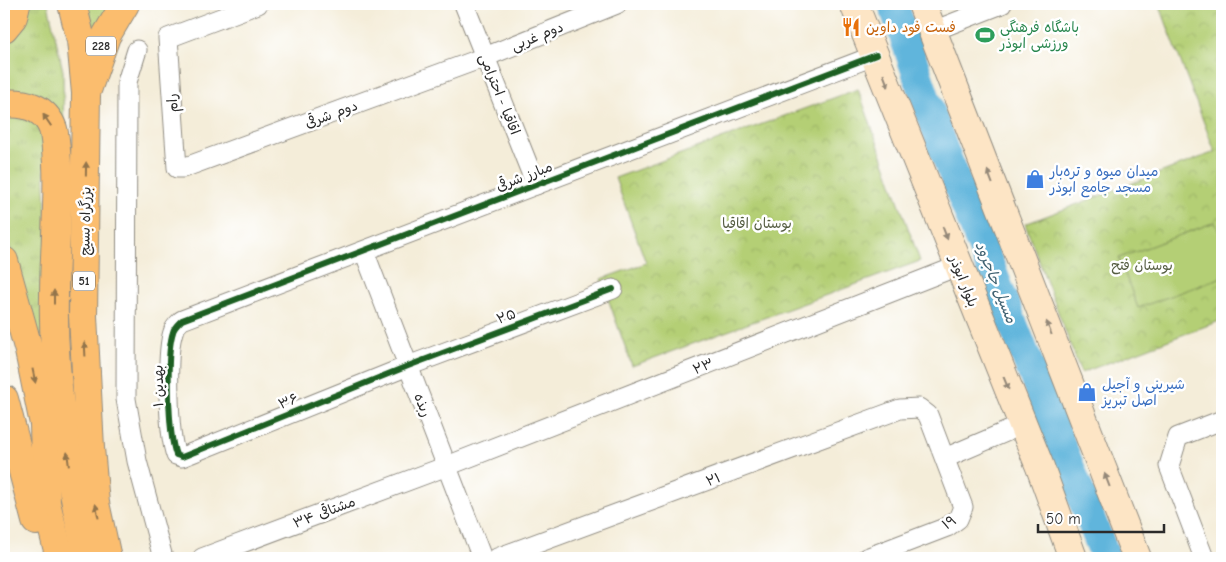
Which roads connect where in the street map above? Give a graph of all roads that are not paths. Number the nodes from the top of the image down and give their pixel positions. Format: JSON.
{"nodes":[{"id":1,"x":16,"y":4,"type":"edge"},
{"id":2,"x":72,"y":4,"type":"edge"},
{"id":3,"x":125,"y":4,"type":"edge"},
{"id":4,"x":258,"y":4,"type":"edge"},
{"id":5,"x":464,"y":4,"type":"edge"},
{"id":6,"x":617,"y":4,"type":"edge"},
{"id":7,"x":854,"y":4,"type":"edge"},
{"id":8,"x":922,"y":4,"type":"edge"},
{"id":9,"x":1002,"y":4,"type":"edge"},
{"id":10,"x":4,"y":28,"type":"edge"},
{"id":11,"x":933,"y":31,"type":"junction"},
{"id":12,"x":137,"y":50,"type":"dead end"},
{"id":13,"x":876,"y":55,"type":"junction"},
{"id":14,"x":485,"y":57,"type":"junction"},
{"id":15,"x":86,"y":93,"type":"junction"},
{"id":16,"x":4,"y":104,"type":"edge"},
{"id":17,"x":177,"y":168,"type":"joint"},
{"id":18,"x":536,"y":185,"type":"junction"},
{"id":19,"x":364,"y":251,"type":"junction"},
{"id":20,"x":4,"y":261,"type":"edge"},
{"id":21,"x":958,"y":266,"type":"junction"},
{"id":22,"x":613,"y":289,"type":"dead end"},
{"id":23,"x":182,"y":320,"type":"joint"},
{"id":24,"x":408,"y":366,"type":"junction"},
{"id":25,"x":4,"y":399,"type":"edge"},
{"id":26,"x":928,"y":415,"type":"joint"},
{"id":27,"x":1222,"y":420,"type":"edge"},
{"id":28,"x":1022,"y":425,"type":"junction"},
{"id":29,"x":176,"y":455,"type":"joint"},
{"id":30,"x":945,"y":458,"type":"junction"},
{"id":31,"x":447,"y":466,"type":"junction"},
{"id":32,"x":45,"y":558,"type":"edge"},
{"id":33,"x":60,"y":558,"type":"edge"},
{"id":34,"x":88,"y":558,"type":"edge"},
{"id":35,"x":107,"y":558,"type":"edge"},
{"id":36,"x":164,"y":558,"type":"edge"},
{"id":37,"x":202,"y":558,"type":"edge"},
{"id":38,"x":482,"y":558,"type":"edge"},
{"id":39,"x":497,"y":558,"type":"edge"},
{"id":40,"x":866,"y":558,"type":"edge"},
{"id":41,"x":1074,"y":558,"type":"edge"},
{"id":42,"x":1137,"y":558,"type":"edge"},
{"id":43,"x":1204,"y":558,"type":"edge"}],
"edges":[{"from":1,"to":10,"type":"main road"},
{"from":2,"to":15,"type":"main road","name":"بزرگراه بسیج","number":"51"},
{"from":3,"to":15,"type":"main road","number":"228"},
{"from":4,"to":17,"type":"street","name":"رام"},
{"from":5,"to":14,"type":"street","name":"اقاقیا - احترامی"},
{"from":6,"to":14,"type":"street","name":"دوم غربی"},
{"from":7,"to":13,"type":"main road","name":"بلوار ابوذر"},
{"from":8,"to":11,"type":"main road"},
{"from":9,"to":11,"type":"street"},
{"from":42,"to":11,"type":"main road","one_way":true},
{"from":12,"to":36,"type":"street"},
{"from":13,"to":18,"type":"street","name":"مبارز شرقی"},
{"from":13,"to":21,"type":"main road","name":"بلوار ابوذر","one_way":true},
{"from":14,"to":17,"type":"street","name":"دوم شرقی"},
{"from":14,"to":18,"type":"street","name":"اقاقیا - احترامی"},
{"from":35,"to":15,"type":"main road","name":"بزرگراه بسیج","number":"51","one_way":true},
{"from":34,"to":16,"type":"main road","one_way":true},
{"from":18,"to":19,"type":"street","name":"مبارز شرقی"},
{"from":19,"to":23,"type":"street","name":"مبارز شرقی"},
{"from":19,"to":24,"type":"street","name":"ربذه"},
{"from":20,"to":33,"type":"main road","one_way":true},
{"from":21,"to":28,"type":"main road","name":"بلوار ابوذر","one_way":true},
{"from":21,"to":31,"type":"street","name":"۲۳"},
{"from":22,"to":24,"type":"street","name":"۲۵"},
{"from":23,"to":29,"type":"street","name":"بهدین ۱"},
{"from":24,"to":29,"type":"street","name":"۳۶"},
{"from":24,"to":31,"type":"street","name":"ربذه"},
{"from":25,"to":32,"type":"main road"},
{"from":26,"to":30,"type":"street","name":"۱۹"},
{"from":26,"to":39,"type":"street","name":"۲۱"},
{"from":27,"to":43,"type":"street"},
{"from":28,"to":30,"type":"street"},
{"from":28,"to":41,"type":"main road","name":"بلوار ابوذر"},
{"from":30,"to":40,"type":"street","name":"۱۹"},
{"from":31,"to":37,"type":"street","name":"۳۴ مشتاقی"},
{"from":31,"to":38,"type":"street","name":"ربذه"}]}
